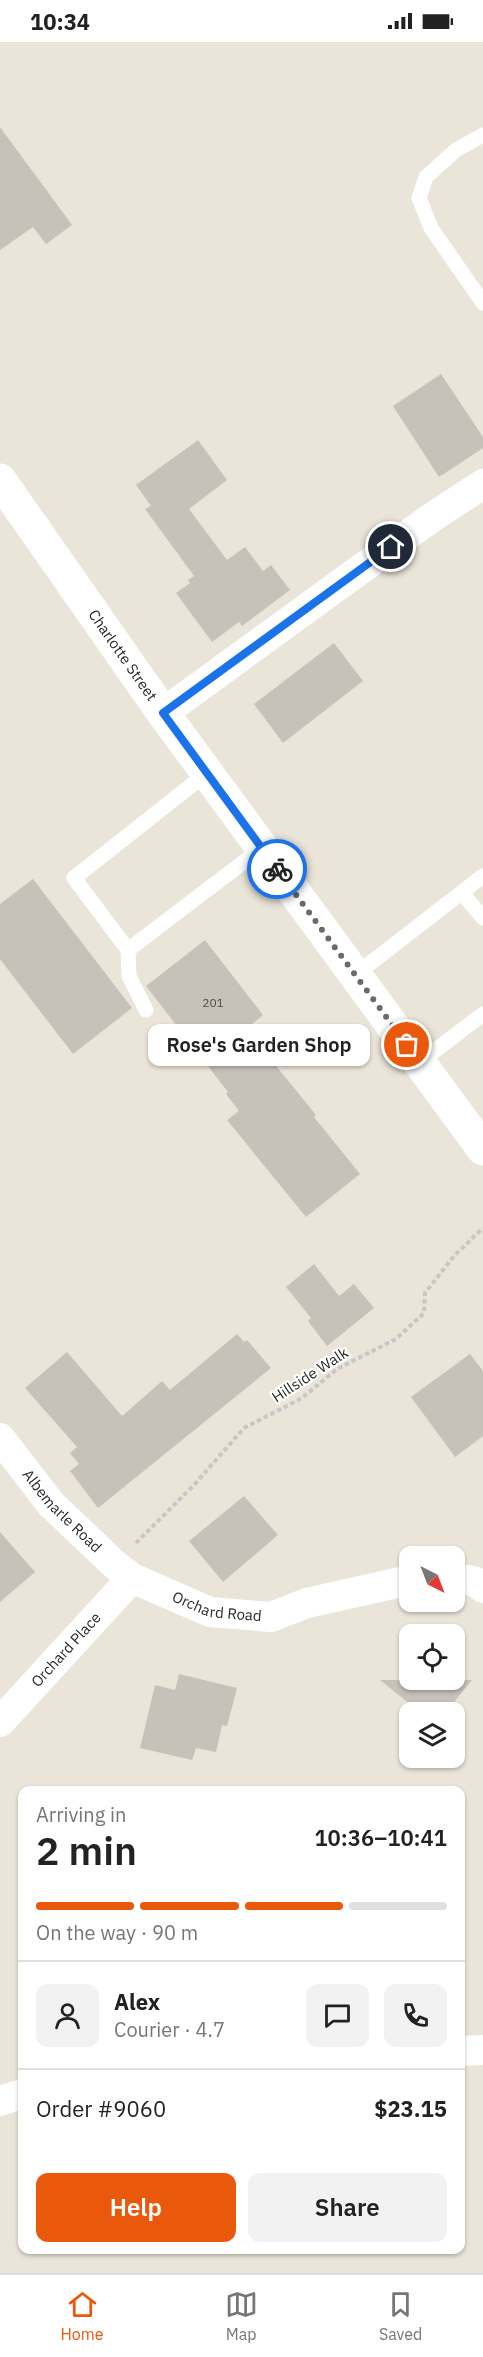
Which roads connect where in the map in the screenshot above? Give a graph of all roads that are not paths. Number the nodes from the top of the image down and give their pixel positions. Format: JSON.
{"nodes":[{"id":1,"x":483,"y":135,"type":"edge"},
{"id":2,"x":483,"y":303,"type":"edge"},
{"id":3,"x":483,"y":484,"type":"edge"},
{"id":4,"x":6,"y":500,"type":"edge"},
{"id":5,"x":163,"y":713,"type":"junction"},
{"id":6,"x":207,"y":773,"type":"junction"},
{"id":7,"x":262,"y":848,"type":"junction"},
{"id":8,"x":483,"y":876,"type":"edge"},
{"id":9,"x":462,"y":894,"type":"junction"},
{"id":10,"x":483,"y":918,"type":"edge"},
{"id":11,"x":129,"y":950,"type":"junction"},
{"id":12,"x":355,"y":975,"type":"junction"},
{"id":13,"x":146,"y":1010,"type":"dead end"},
{"id":14,"x":483,"y":1014,"type":"edge"},
{"id":15,"x":420,"y":1062,"type":"junction"},
{"id":16,"x":482,"y":1146,"type":"edge"},
{"id":17,"x":0,"y":1438,"type":"edge"},
{"id":18,"x":123,"y":1571,"type":"junction"},
{"id":19,"x":465,"y":1580,"type":"edge"},
{"id":20,"x":399,"y":1582,"type":"edge"},
{"id":21,"x":483,"y":1588,"type":"edge"},
{"id":22,"x":0,"y":1722,"type":"edge"},
{"id":23,"x":483,"y":2050,"type":"edge"},
{"id":24,"x":465,"y":2051,"type":"edge"},
{"id":25,"x":18,"y":2095,"type":"edge"},
{"id":26,"x":0,"y":2101,"type":"edge"}],
"edges":[{"from":1,"to":2,"type":"lane"},
{"from":3,"to":5,"type":"street"},
{"from":4,"to":5,"type":"street","name":"Charlotte Street"},
{"from":5,"to":6,"type":"street","name":"Charlotte Street"},
{"from":6,"to":7,"type":"street","name":"Charlotte Street"},
{"from":6,"to":11,"type":"lane"},
{"from":7,"to":11,"type":"lane"},
{"from":7,"to":12,"type":"street","name":"Charlotte Street"},
{"from":8,"to":9,"type":"lane"},
{"from":9,"to":10,"type":"lane"},
{"from":9,"to":12,"type":"lane"},
{"from":11,"to":13,"type":"lane"},
{"from":12,"to":15,"type":"street","name":"Charlotte Street"},
{"from":14,"to":15,"type":"lane"},
{"from":15,"to":16,"type":"street","name":"Charlotte Street"},
{"from":17,"to":18,"type":"street","name":"Albemarle Road"},
{"from":18,"to":20,"type":"street","name":"Orchard Road"},
{"from":18,"to":22,"type":"street","name":"Orchard Place"},
{"from":19,"to":21,"type":"street"},
{"from":23,"to":24,"type":"street"},
{"from":25,"to":26,"type":"street"}]}
